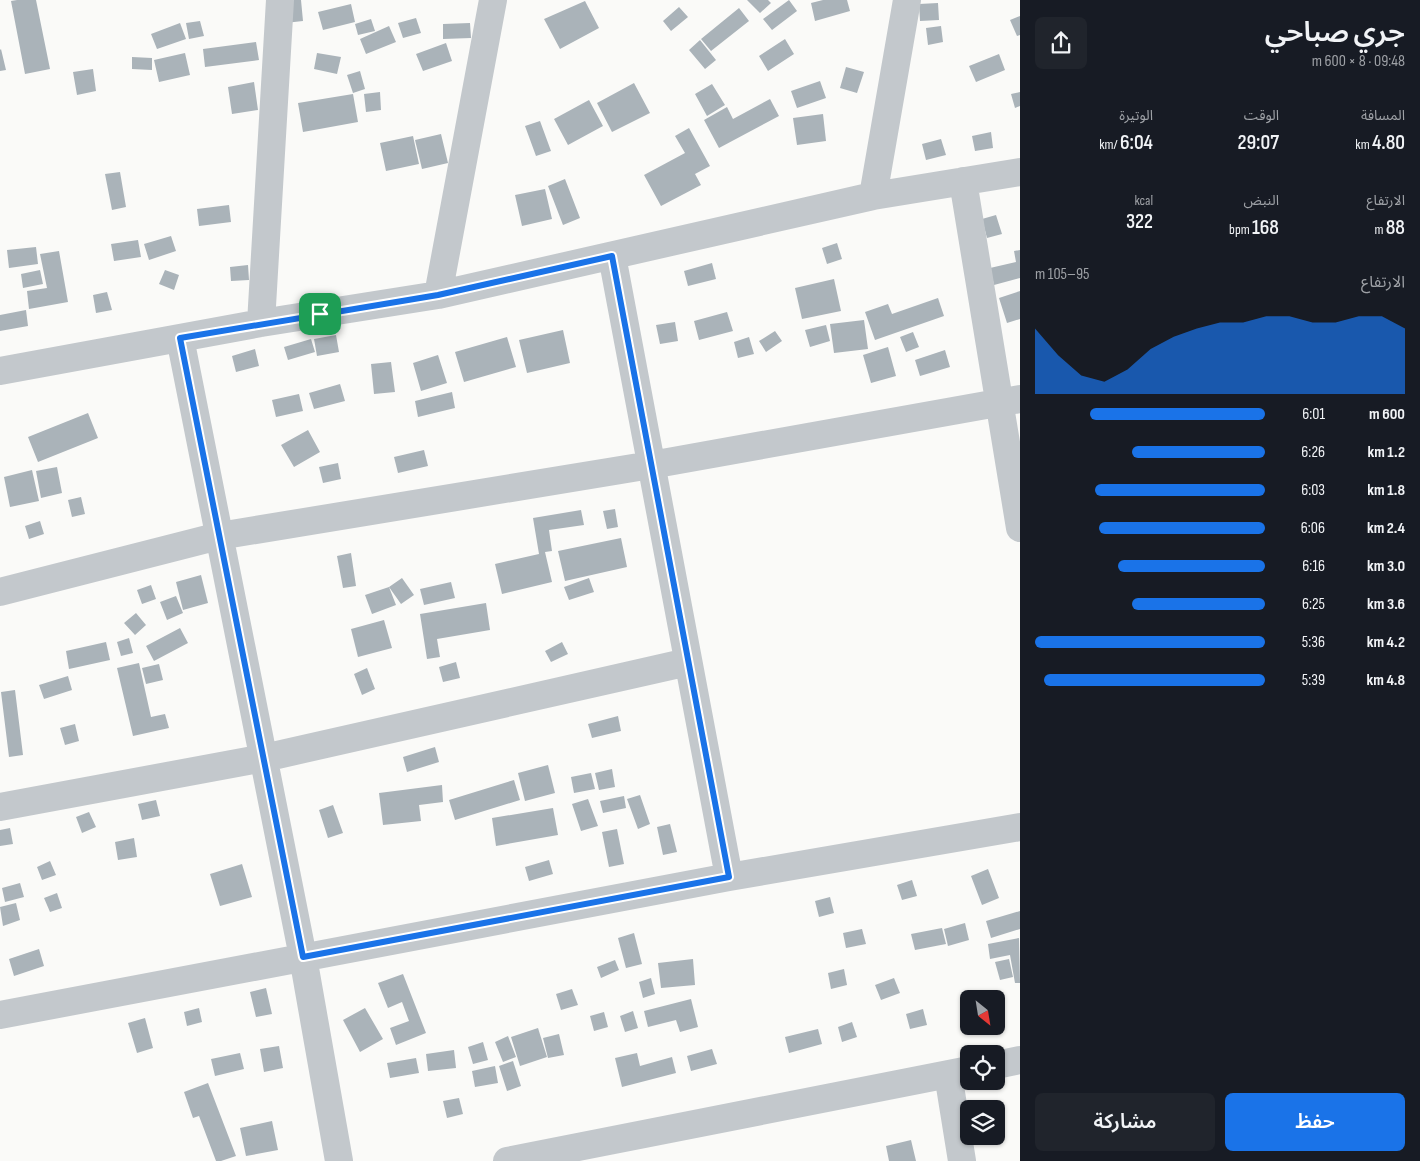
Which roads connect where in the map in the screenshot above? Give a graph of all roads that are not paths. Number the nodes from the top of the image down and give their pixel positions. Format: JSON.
{"nodes":[{"id":1,"x":280,"y":0,"type":"edge"},
{"id":2,"x":493,"y":0,"type":"edge"},
{"id":3,"x":907,"y":0,"type":"edge"},
{"id":4,"x":1020,"y":172,"type":"edge"},
{"id":5,"x":963,"y":181,"type":"junction"},
{"id":6,"x":873,"y":196,"type":"junction"},
{"id":7,"x":612,"y":256,"type":"junction"},
{"id":8,"x":438,"y":295,"type":"junction"},
{"id":9,"x":261,"y":323,"type":"junction"},
{"id":10,"x":180,"y":338,"type":"junction"},
{"id":11,"x":0,"y":371,"type":"edge"},
{"id":12,"x":1010,"y":401,"type":"edge"},
{"id":13,"x":651,"y":465,"type":"junction"},
{"id":14,"x":1020,"y":528,"type":"edge"},
{"id":15,"x":219,"y":536,"type":"junction"},
{"id":16,"x":0,"y":592,"type":"edge"},
{"id":17,"x":688,"y":662,"type":"junction"},
{"id":18,"x":264,"y":758,"type":"junction"},
{"id":19,"x":0,"y":807,"type":"edge"},
{"id":20,"x":1020,"y":827,"type":"edge"},
{"id":21,"x":729,"y":877,"type":"junction"},
{"id":22,"x":303,"y":957,"type":"junction"},
{"id":23,"x":0,"y":1014,"type":"edge"},
{"id":24,"x":1020,"y":1060,"type":"edge"},
{"id":25,"x":1005,"y":1063,"type":"edge"},
{"id":26,"x":959,"y":1072,"type":"edge"},
{"id":27,"x":339,"y":1161,"type":"edge"},
{"id":28,"x":507,"y":1161,"type":"edge"},
{"id":29,"x":962,"y":1161,"type":"edge"}],
"edges":[{"from":1,"to":9,"type":"street"},
{"from":2,"to":8,"type":"street"},
{"from":3,"to":6,"type":"street"},
{"from":4,"to":5,"type":"street"},
{"from":5,"to":6,"type":"street"},
{"from":5,"to":12,"type":"street"},
{"from":6,"to":7,"type":"street"},
{"from":7,"to":8,"type":"street"},
{"from":7,"to":13,"type":"street"},
{"from":8,"to":9,"type":"street"},
{"from":9,"to":10,"type":"street"},
{"from":10,"to":11,"type":"street"},
{"from":10,"to":15,"type":"street"},
{"from":12,"to":13,"type":"street"},
{"from":12,"to":14,"type":"street"},
{"from":13,"to":15,"type":"street"},
{"from":13,"to":17,"type":"street"},
{"from":15,"to":16,"type":"street"},
{"from":15,"to":18,"type":"street"},
{"from":17,"to":18,"type":"street"},
{"from":17,"to":21,"type":"street"},
{"from":18,"to":19,"type":"street"},
{"from":18,"to":22,"type":"street"},
{"from":20,"to":21,"type":"street"},
{"from":21,"to":22,"type":"street"},
{"from":22,"to":23,"type":"street"},
{"from":22,"to":27,"type":"street"},
{"from":24,"to":25,"type":"street"},
{"from":26,"to":28,"type":"street"},
{"from":26,"to":29,"type":"street"}]}
